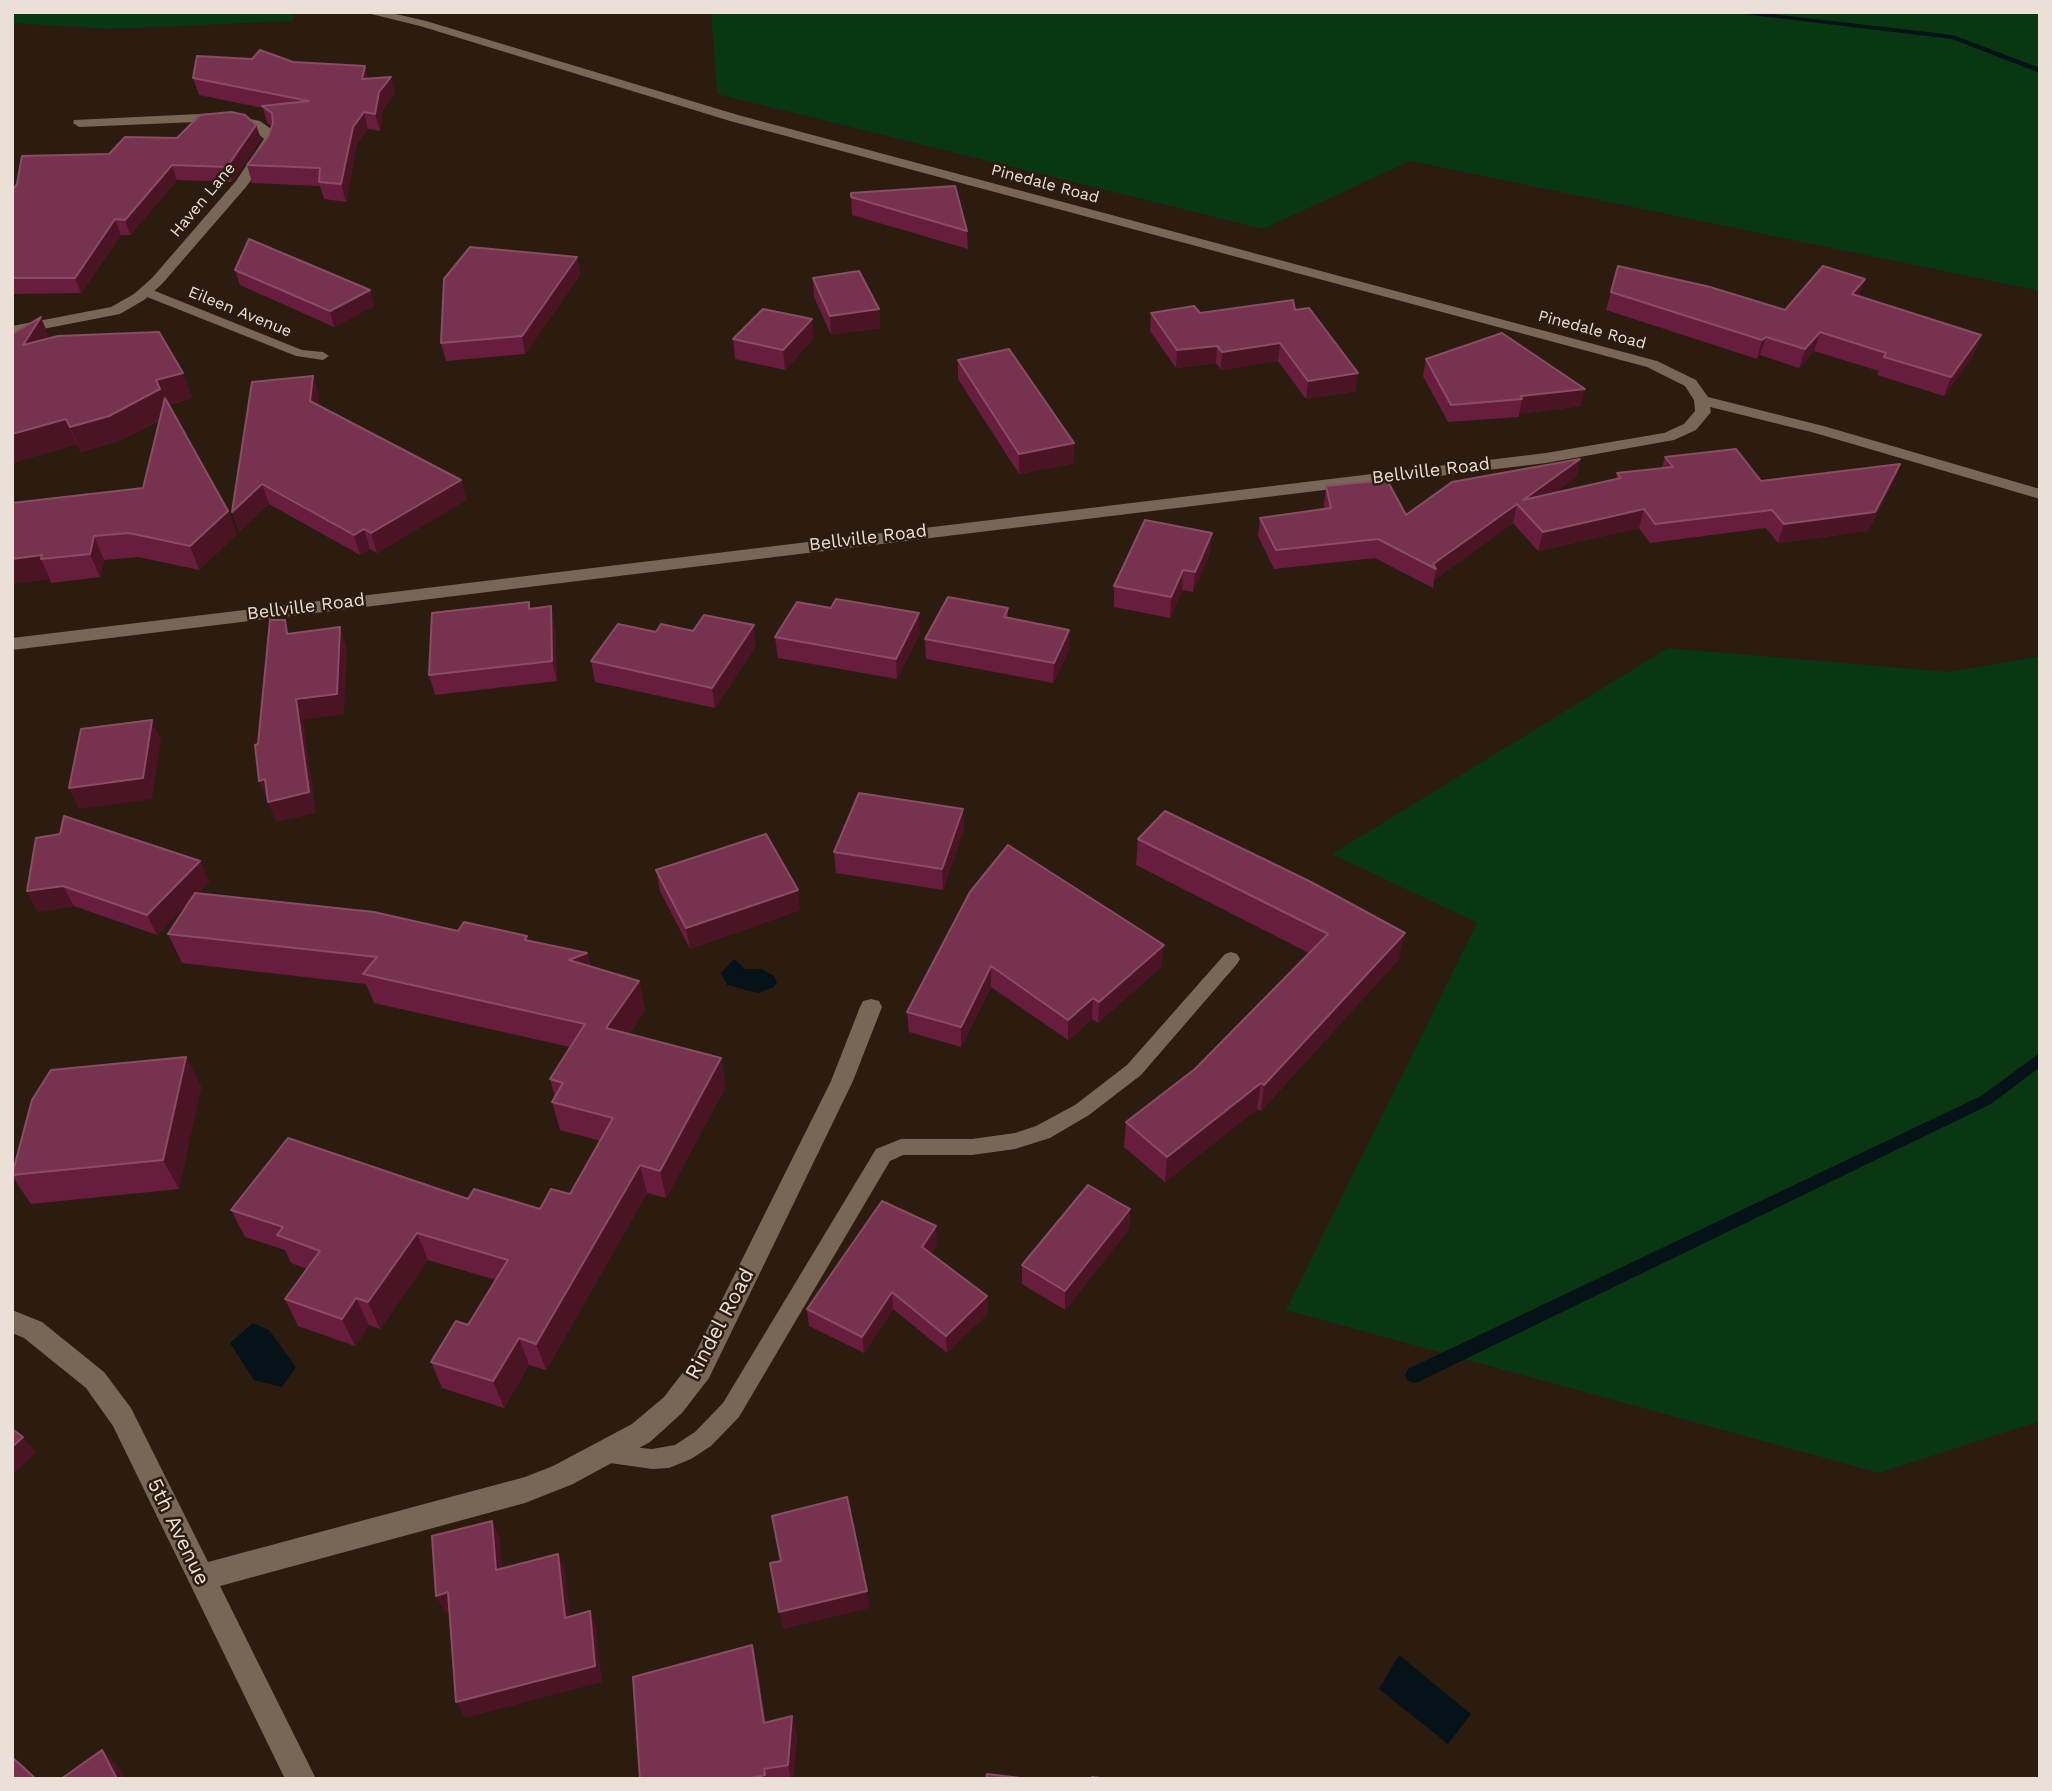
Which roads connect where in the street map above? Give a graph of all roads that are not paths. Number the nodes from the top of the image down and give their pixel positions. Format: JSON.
{"nodes":[{"id":1,"x":369,"y":12,"type":"edge"},
{"id":2,"x":79,"y":123,"type":"dead end"},
{"id":3,"x":146,"y":292,"type":"junction"},
{"id":4,"x":12,"y":331,"type":"edge"},
{"id":5,"x":323,"y":356,"type":"dead end"},
{"id":6,"x":1702,"y":400,"type":"junction"},
{"id":7,"x":2040,"y":494,"type":"edge"},
{"id":8,"x":12,"y":644,"type":"edge"},
{"id":9,"x":1231,"y":959,"type":"dead end"},
{"id":10,"x":871,"y":1007,"type":"dead end"},
{"id":11,"x":12,"y":1321,"type":"edge"},
{"id":12,"x":604,"y":1454,"type":"junction"},
{"id":13,"x":200,"y":1578,"type":"junction"},
{"id":14,"x":301,"y":1779,"type":"edge"}],
"edges":[{"from":1,"to":6,"type":"street","name":"Pinedale Road"},
{"from":2,"to":3,"type":"street","name":"Haven Lane"},
{"from":3,"to":4,"type":"street","name":"Haven Lane"},
{"from":3,"to":5,"type":"lane","name":"Eileen Avenue"},
{"from":6,"to":7,"type":"street"},
{"from":6,"to":8,"type":"street","name":"Bellville Road"},
{"from":9,"to":12,"type":"lane"},
{"from":10,"to":12,"type":"street","name":"Rindel Road"},
{"from":11,"to":13,"type":"street","name":"5th Avenue"},
{"from":12,"to":13,"type":"street","name":"Rindel Road"},
{"from":13,"to":14,"type":"street","name":"5th Avenue"}]}
